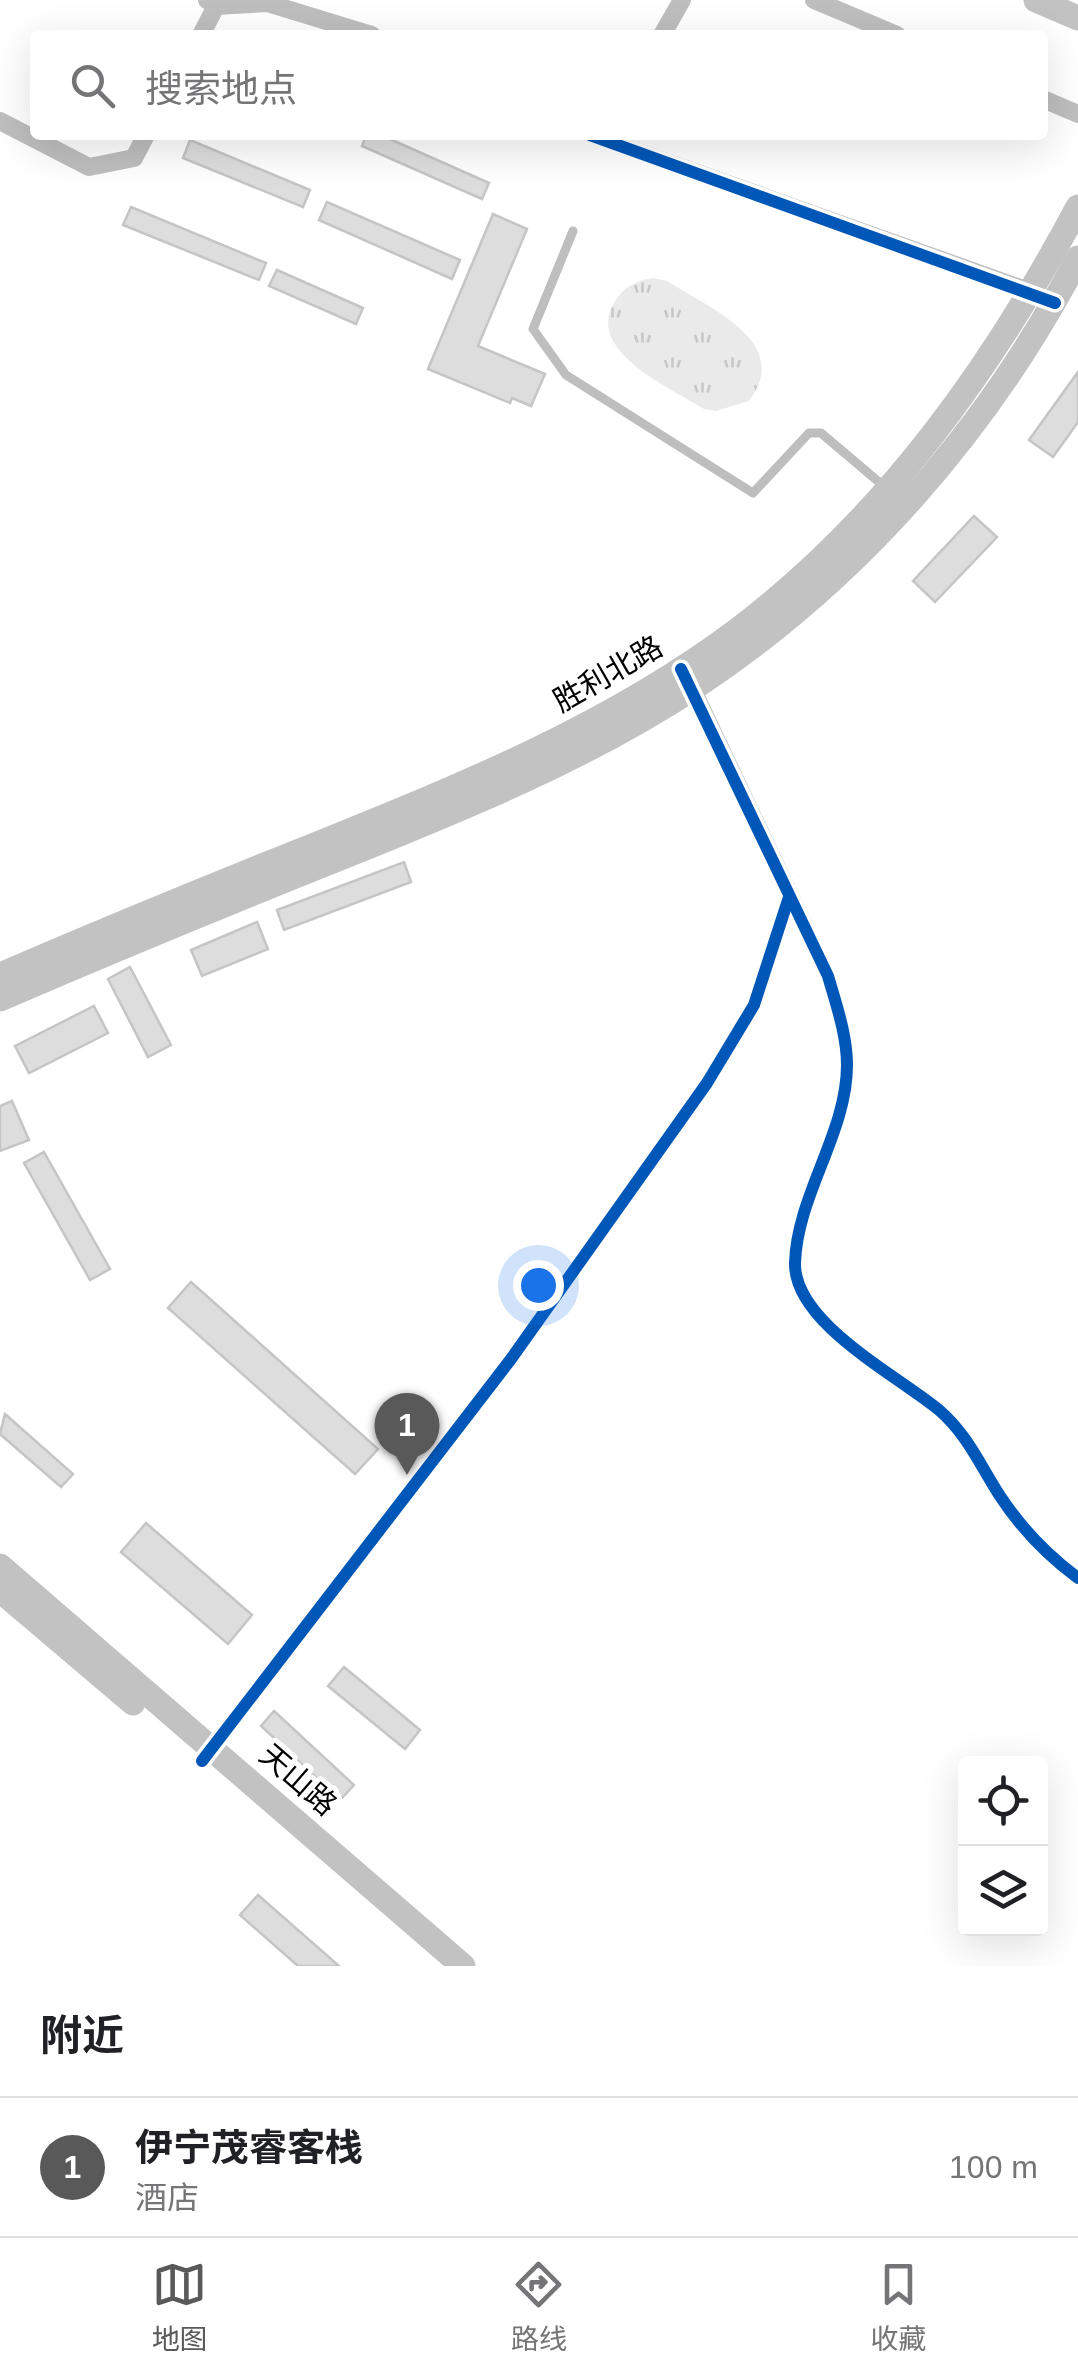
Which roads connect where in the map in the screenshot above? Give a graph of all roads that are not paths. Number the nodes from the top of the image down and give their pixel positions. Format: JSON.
{"nodes":[{"id":1,"x":682,"y":0,"type":"edge"},
{"id":2,"x":814,"y":0,"type":"edge"},
{"id":3,"x":1036,"y":0,"type":"edge"},
{"id":4,"x":211,"y":3,"type":"edge"},
{"id":5,"x":1078,"y":18,"type":"edge"},
{"id":6,"x":202,"y":30,"type":"edge"},
{"id":7,"x":356,"y":30,"type":"edge"},
{"id":8,"x":665,"y":30,"type":"edge"},
{"id":9,"x":885,"y":30,"type":"edge"},
{"id":10,"x":1048,"y":101,"type":"edge"},
{"id":11,"x":1078,"y":114,"type":"edge"},
{"id":12,"x":0,"y":121,"type":"edge"},
{"id":13,"x":30,"y":137,"type":"edge"},
{"id":14,"x":37,"y":140,"type":"edge"},
{"id":15,"x":143,"y":140,"type":"edge"},
{"id":16,"x":606,"y":140,"type":"edge"},
{"id":17,"x":1078,"y":207,"type":"edge"},
{"id":18,"x":573,"y":230,"type":"dead end"},
{"id":19,"x":1078,"y":258,"type":"edge"},
{"id":20,"x":1044,"y":297,"type":"junction"},
{"id":21,"x":898,"y":498,"type":"junction"},
{"id":22,"x":688,"y":678,"type":"junction"},
{"id":23,"x":788,"y":897,"type":"junction"},
{"id":24,"x":0,"y":975,"type":"edge"},
{"id":25,"x":0,"y":998,"type":"edge"},
{"id":26,"x":0,"y":1566,"type":"edge"},
{"id":27,"x":1078,"y":1578,"type":"edge"},
{"id":28,"x":0,"y":1590,"type":"edge"},
{"id":29,"x":207,"y":1755,"type":"junction"},
{"id":30,"x":439,"y":1966,"type":"edge"},
{"id":31,"x":463,"y":1966,"type":"edge"}],
"edges":[{"from":1,"to":8,"type":"street"},
{"from":2,"to":9,"type":"street"},
{"from":3,"to":5,"type":"main road"},
{"from":4,"to":6,"type":"street"},
{"from":4,"to":7,"type":"street"},
{"from":10,"to":11,"type":"street"},
{"from":12,"to":13,"type":"street"},
{"from":14,"to":15,"type":"street"},
{"from":16,"to":20,"type":"street"},
{"from":17,"to":20,"type":"main road","name":"胜利北路"},
{"from":18,"to":21,"type":"lane"},
{"from":19,"to":20,"type":"main road","name":"胜利北路"},
{"from":20,"to":21,"type":"main road","name":"胜利北路"},
{"from":21,"to":22,"type":"main road","name":"胜利北路"},
{"from":22,"to":23,"type":"street"},
{"from":22,"to":24,"type":"main road","name":"胜利北路"},
{"from":22,"to":25,"type":"main road","name":"胜利北路"},
{"from":23,"to":27,"type":"street"},
{"from":23,"to":29,"type":"street"},
{"from":26,"to":29,"type":"main road","name":"天山路"},
{"from":28,"to":29,"type":"main road","name":"天山路"},
{"from":29,"to":30,"type":"main road","name":"天山路"},
{"from":29,"to":31,"type":"main road","name":"天山路"}]}
